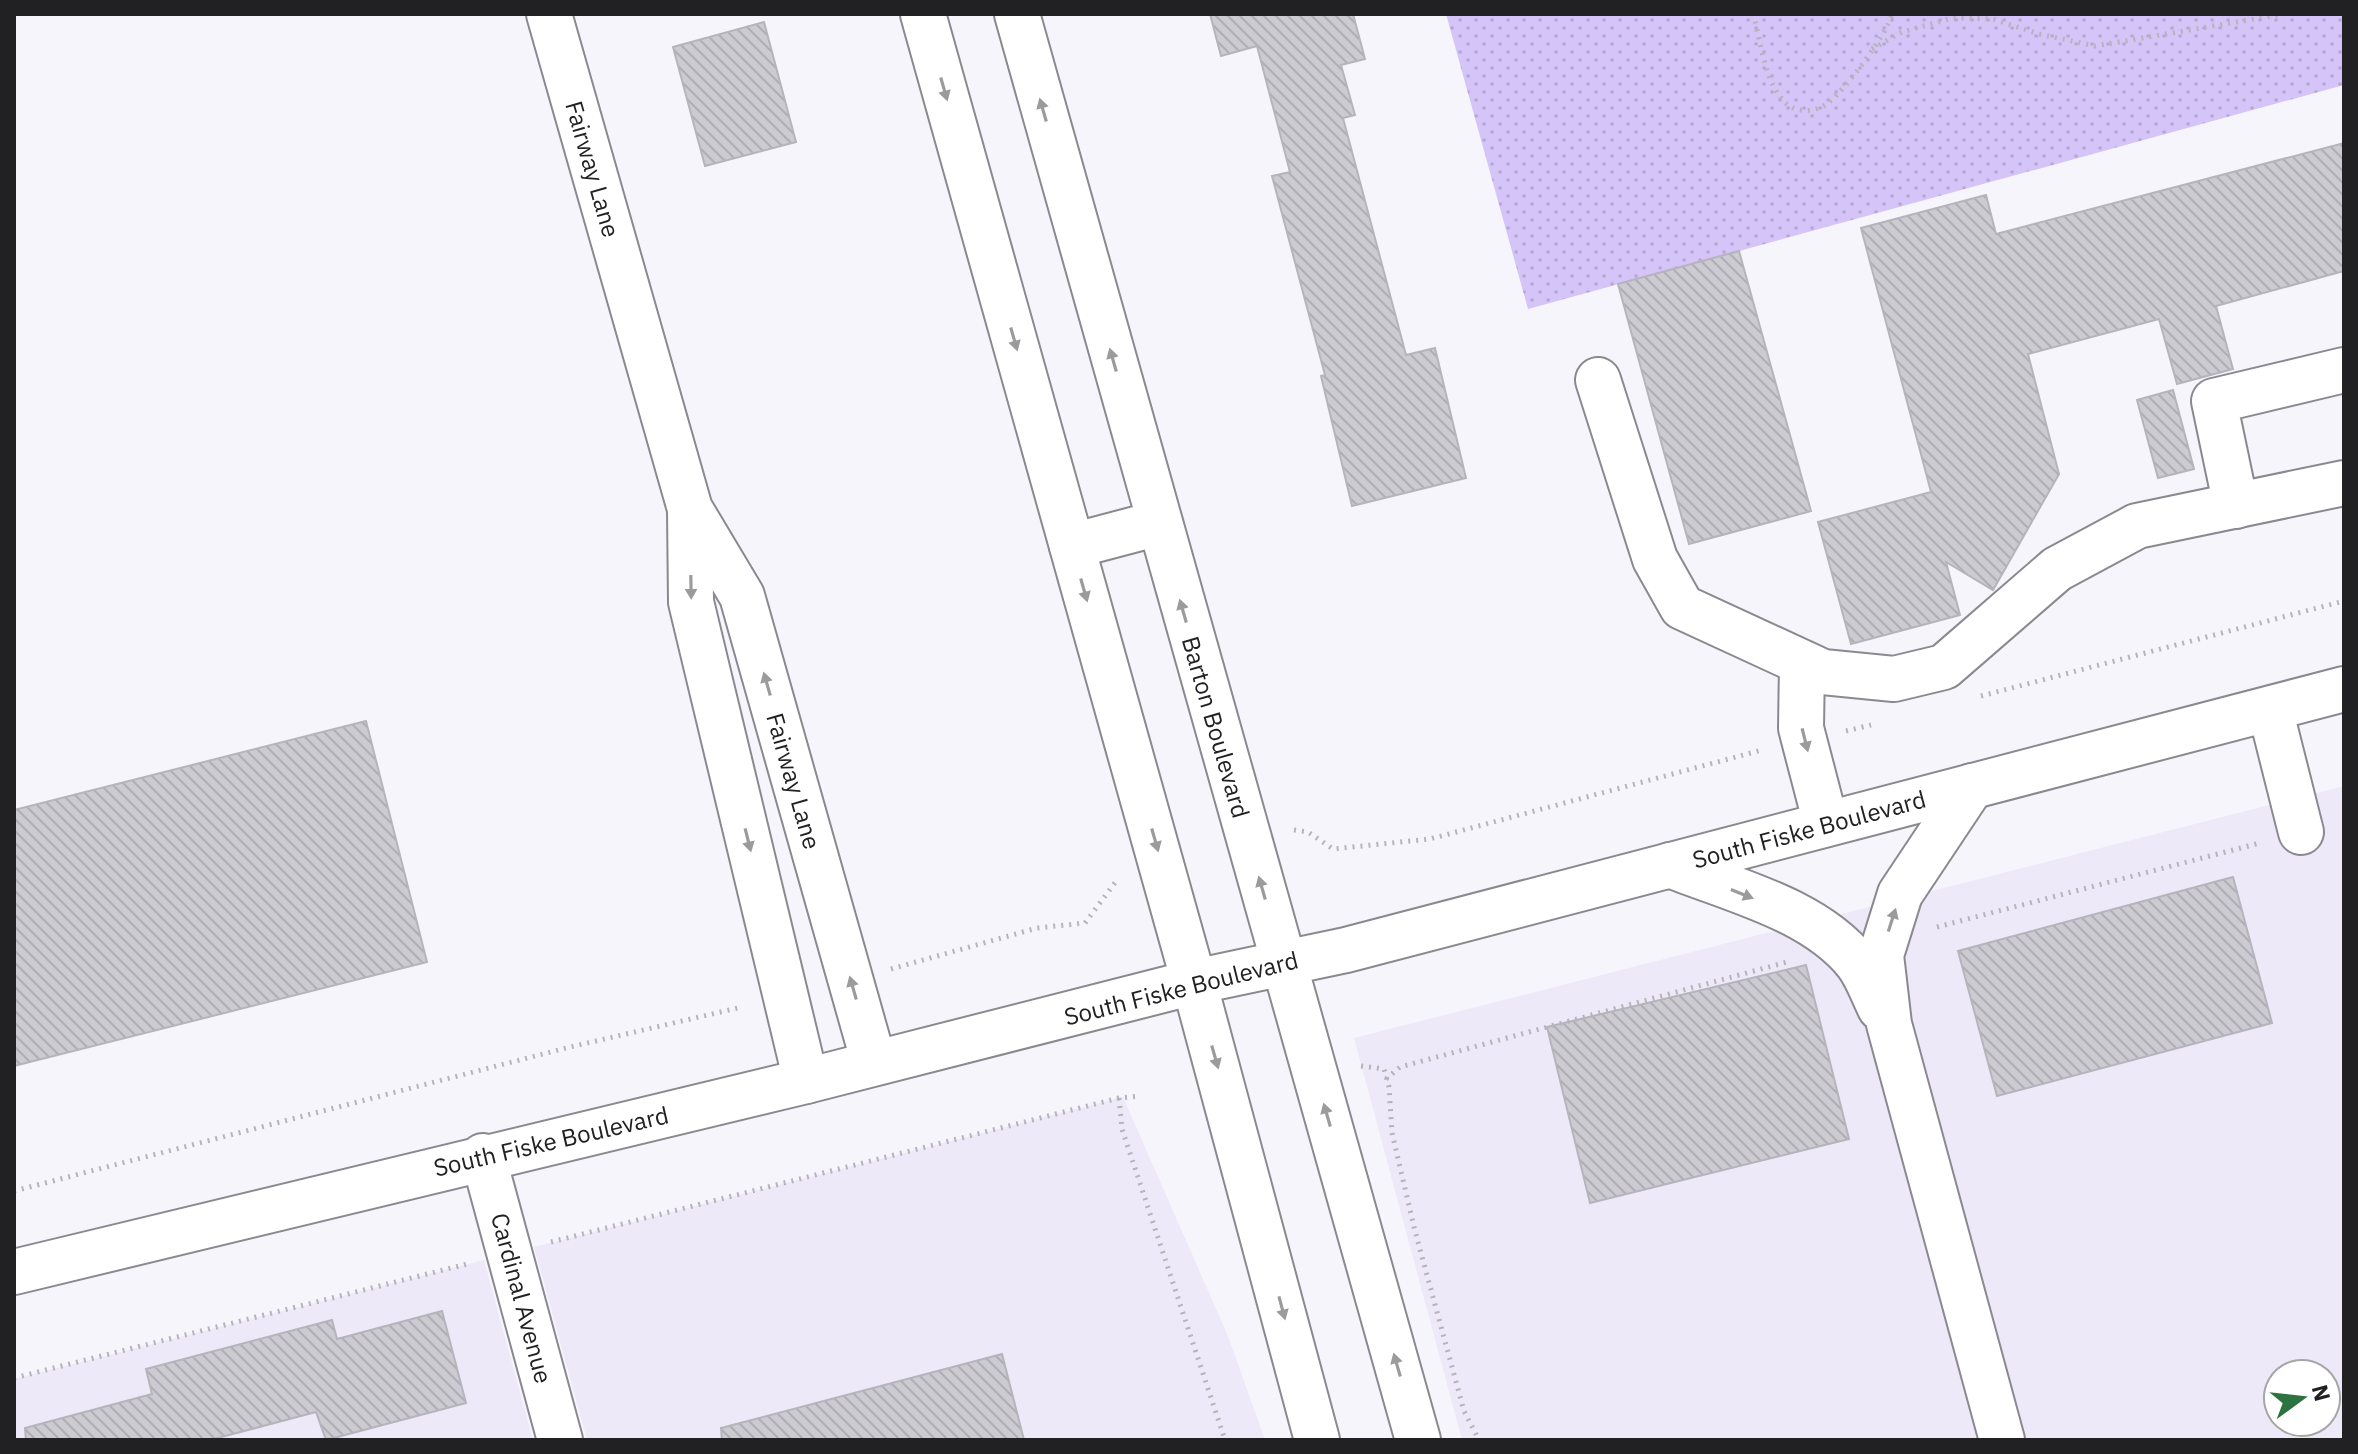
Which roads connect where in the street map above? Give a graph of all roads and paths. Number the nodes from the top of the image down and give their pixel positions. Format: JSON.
{"nodes":[{"id":1,"x":549,"y":14,"type":"edge"},
{"id":2,"x":923,"y":14,"type":"edge"},
{"id":3,"x":1017,"y":14,"type":"edge"},
{"id":4,"x":1753,"y":14,"type":"edge"},
{"id":5,"x":1892,"y":14,"type":"edge"},
{"id":6,"x":2284,"y":14,"type":"edge"},
{"id":7,"x":1872,"y":49,"type":"junction"},
{"id":8,"x":2344,"y":370,"type":"edge"},
{"id":9,"x":1598,"y":380,"type":"dead end"},
{"id":10,"x":2344,"y":483,"type":"edge"},
{"id":11,"x":2236,"y":506,"type":"junction"},
{"id":12,"x":690,"y":509,"type":"junction"},
{"id":13,"x":1159,"y":523,"type":"junction"},
{"id":14,"x":1072,"y":546,"type":"junction"},
{"id":15,"x":2344,"y":601,"type":"edge"},
{"id":16,"x":1802,"y":663,"type":"junction"},
{"id":17,"x":2344,"y":689,"type":"edge"},
{"id":18,"x":1975,"y":698,"type":"dead end"},
{"id":19,"x":2270,"y":709,"type":"junction"},
{"id":20,"x":1883,"y":721,"type":"dead end"},
{"id":21,"x":1837,"y":733,"type":"dead end"},
{"id":22,"x":1776,"y":747,"type":"dead end"},
{"id":23,"x":1972,"y":786,"type":"junction"},
{"id":24,"x":1826,"y":824,"type":"junction"},
{"id":25,"x":1285,"y":828,"type":"dead end"},
{"id":26,"x":2287,"y":836,"type":"joint"},
{"id":27,"x":1670,"y":865,"type":"junction"},
{"id":28,"x":1119,"y":877,"type":"dead end"},
{"id":29,"x":1886,"y":939,"type":"junction"},
{"id":30,"x":1842,"y":949,"type":"junction"},
{"id":31,"x":1284,"y":963,"type":"junction"},
{"id":32,"x":886,"y":970,"type":"dead end"},
{"id":33,"x":1194,"y":982,"type":"junction"},
{"id":34,"x":756,"y":1003,"type":"dead end"},
{"id":35,"x":1889,"y":1024,"type":"junction"},
{"id":36,"x":874,"y":1063,"type":"junction"},
{"id":37,"x":1361,"y":1066,"type":"dead end"},
{"id":38,"x":1386,"y":1079,"type":"junction"},
{"id":39,"x":806,"y":1081,"type":"junction"},
{"id":40,"x":1141,"y":1096,"type":"dead end"},
{"id":41,"x":1119,"y":1098,"type":"junction"},
{"id":42,"x":483,"y":1156,"type":"junction"},
{"id":43,"x":14,"y":1191,"type":"edge"},
{"id":44,"x":550,"y":1242,"type":"dead end"},
{"id":45,"x":471,"y":1263,"type":"dead end"},
{"id":46,"x":14,"y":1272,"type":"edge"},
{"id":47,"x":14,"y":1378,"type":"edge"},
{"id":48,"x":560,"y":1440,"type":"edge"},
{"id":49,"x":1225,"y":1440,"type":"edge"},
{"id":50,"x":1317,"y":1440,"type":"edge"},
{"id":51,"x":1418,"y":1440,"type":"edge"},
{"id":52,"x":1479,"y":1440,"type":"edge"},
{"id":53,"x":2002,"y":1440,"type":"edge"}],
"edges":[{"from":1,"to":12,"type":"street","name":"Fairway Lane"},
{"from":2,"to":14,"type":"street","one_way":true},
{"from":13,"to":3,"type":"street","name":"Barton Boulevard","one_way":true},
{"from":4,"to":7,"type":"path"},
{"from":5,"to":7,"type":"path"},
{"from":6,"to":7,"type":"path"},
{"from":8,"to":11,"type":"street"},
{"from":9,"to":16,"type":"street"},
{"from":10,"to":11,"type":"street"},
{"from":11,"to":16,"type":"street"},
{"from":36,"to":12,"type":"street","name":"Fairway Lane","one_way":true},
{"from":12,"to":39,"type":"street","name":"Fairway Lane","one_way":true},
{"from":13,"to":14,"type":"street"},
{"from":31,"to":13,"type":"street","name":"Barton Boulevard","one_way":true},
{"from":14,"to":33,"type":"street","one_way":true},
{"from":15,"to":18,"type":"path"},
{"from":16,"to":24,"type":"street","one_way":true},
{"from":17,"to":19,"type":"street","name":"South Fiske Boulevard"},
{"from":19,"to":23,"type":"street","name":"South Fiske Boulevard"},
{"from":19,"to":26,"type":"street"},
{"from":20,"to":21,"type":"path"},
{"from":22,"to":25,"type":"path"},
{"from":23,"to":24,"type":"street","name":"South Fiske Boulevard"},
{"from":29,"to":23,"type":"street","one_way":true},
{"from":24,"to":27,"type":"street","name":"South Fiske Boulevard"},
{"from":26,"to":29,"type":"path"},
{"from":27,"to":30,"type":"street","one_way":true},
{"from":27,"to":31,"type":"street","name":"South Fiske Boulevard"},
{"from":28,"to":32,"type":"path"},
{"from":29,"to":35,"type":"street"},
{"from":30,"to":35,"type":"street"},
{"from":30,"to":38,"type":"path"},
{"from":31,"to":33,"type":"street","name":"South Fiske Boulevard"},
{"from":51,"to":31,"type":"street","name":"Barton Boulevard","one_way":true},
{"from":33,"to":36,"type":"street","name":"South Fiske Boulevard"},
{"from":33,"to":50,"type":"street","one_way":true},
{"from":34,"to":43,"type":"path"},
{"from":35,"to":53,"type":"street"},
{"from":36,"to":39,"type":"street","name":"South Fiske Boulevard"},
{"from":37,"to":38,"type":"path"},
{"from":38,"to":52,"type":"path"},
{"from":39,"to":42,"type":"street","name":"South Fiske Boulevard"},
{"from":40,"to":41,"type":"path"},
{"from":41,"to":44,"type":"path"},
{"from":41,"to":49,"type":"path"},
{"from":42,"to":46,"type":"street","name":"South Fiske Boulevard"},
{"from":42,"to":48,"type":"street","name":"Cardinal Avenue"},
{"from":45,"to":47,"type":"path"}]}
